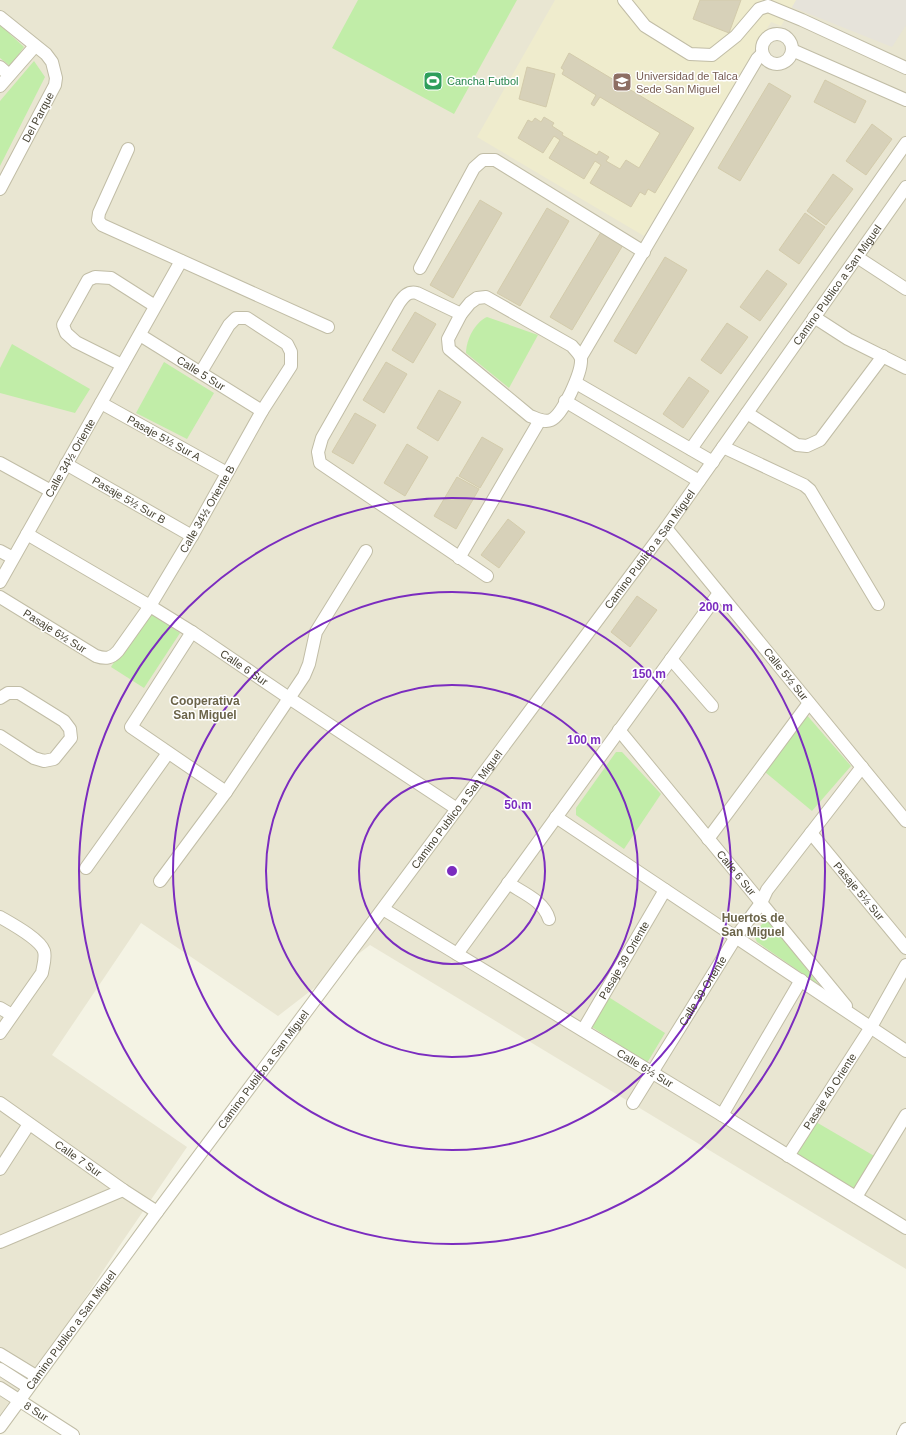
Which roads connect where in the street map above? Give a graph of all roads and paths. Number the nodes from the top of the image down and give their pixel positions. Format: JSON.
{"nodes":[{"id":1,"x":624,"y":0,"type":"edge"},
{"id":2,"x":0,"y":17,"type":"edge"},
{"id":3,"x":35,"y":46,"type":"junction"},
{"id":4,"x":792,"y":50,"type":"junction"},
{"id":5,"x":762,"y":54,"type":"junction"},
{"id":6,"x":906,"y":68,"type":"edge"},
{"id":7,"x":5,"y":71,"type":"edge"},
{"id":8,"x":0,"y":86,"type":"edge"},
{"id":9,"x":906,"y":100,"type":"edge"},
{"id":10,"x":906,"y":143,"type":"edge"},
{"id":11,"x":128,"y":149,"type":"dead end"},
{"id":12,"x":906,"y":187,"type":"edge"},
{"id":13,"x":0,"y":189,"type":"edge"},
{"id":14,"x":644,"y":252,"type":"junction"},
{"id":15,"x":857,"y":256,"type":"junction"},
{"id":16,"x":181,"y":261,"type":"junction"},
{"id":17,"x":420,"y":268,"type":"dead end"},
{"id":18,"x":906,"y":289,"type":"edge"},
{"id":19,"x":155,"y":306,"type":"junction"},
{"id":20,"x":461,"y":314,"type":"junction"},
{"id":21,"x":814,"y":317,"type":"junction"},
{"id":22,"x":328,"y":327,"type":"dead end"},
{"id":23,"x":140,"y":335,"type":"junction"},
{"id":24,"x":883,"y":356,"type":"junction"},
{"id":25,"x":581,"y":357,"type":"junction"},
{"id":26,"x":122,"y":365,"type":"junction"},
{"id":27,"x":906,"y":368,"type":"edge"},
{"id":28,"x":201,"y":372,"type":"junction"},
{"id":29,"x":576,"y":383,"type":"junction"},
{"id":30,"x":565,"y":401,"type":"junction"},
{"id":31,"x":101,"y":403,"type":"junction"},
{"id":32,"x":262,"y":411,"type":"junction"},
{"id":33,"x":747,"y":413,"type":"junction"},
{"id":34,"x":540,"y":420,"type":"junction"},
{"id":35,"x":723,"y":448,"type":"junction"},
{"id":36,"x":691,"y":449,"type":"junction"},
{"id":37,"x":713,"y":462,"type":"junction"},
{"id":38,"x":0,"y":463,"type":"edge"},
{"id":39,"x":66,"y":464,"type":"junction"},
{"id":40,"x":227,"y":472,"type":"junction"},
{"id":41,"x":699,"y":481,"type":"junction"},
{"id":42,"x":51,"y":491,"type":"junction"},
{"id":43,"x":666,"y":528,"type":"junction"},
{"id":44,"x":27,"y":534,"type":"junction"},
{"id":45,"x":192,"y":536,"type":"junction"},
{"id":46,"x":0,"y":551,"type":"edge"},
{"id":47,"x":366,"y":551,"type":"dead end"},
{"id":48,"x":13,"y":558,"type":"junction"},
{"id":49,"x":459,"y":558,"type":"junction"},
{"id":50,"x":487,"y":576,"type":"dead end"},
{"id":51,"x":0,"y":582,"type":"edge"},
{"id":52,"x":719,"y":593,"type":"junction"},
{"id":53,"x":0,"y":597,"type":"edge"},
{"id":54,"x":878,"y":604,"type":"dead end"},
{"id":55,"x":150,"y":606,"type":"junction"},
{"id":56,"x":192,"y":632,"type":"junction"},
{"id":57,"x":112,"y":657,"type":"joint"},
{"id":58,"x":671,"y":659,"type":"junction"},
{"id":59,"x":4,"y":695,"type":"edge"},
{"id":60,"x":289,"y":698,"type":"junction"},
{"id":61,"x":809,"y":703,"type":"junction"},
{"id":62,"x":712,"y":706,"type":"dead end"},
{"id":63,"x":619,"y":730,"type":"junction"},
{"id":64,"x":0,"y":736,"type":"edge"},
{"id":65,"x":168,"y":753,"type":"junction"},
{"id":66,"x":862,"y":767,"type":"junction"},
{"id":67,"x":226,"y":792,"type":"junction"},
{"id":68,"x":457,"y":809,"type":"junction"},
{"id":69,"x":556,"y":817,"type":"junction"},
{"id":70,"x":906,"y":821,"type":"edge"},
{"id":71,"x":811,"y":833,"type":"junction"},
{"id":72,"x":708,"y":838,"type":"junction"},
{"id":73,"x":86,"y":868,"type":"dead end"},
{"id":74,"x":160,"y":882,"type":"dead end"},
{"id":75,"x":508,"y":883,"type":"junction"},
{"id":76,"x":665,"y":890,"type":"junction"},
{"id":77,"x":761,"y":903,"type":"junction"},
{"id":78,"x":383,"y":909,"type":"junction"},
{"id":79,"x":0,"y":917,"type":"edge"},
{"id":80,"x":549,"y":919,"type":"dead end"},
{"id":81,"x":736,"y":937,"type":"junction"},
{"id":82,"x":906,"y":948,"type":"edge"},
{"id":83,"x":457,"y":954,"type":"junction"},
{"id":84,"x":906,"y":965,"type":"edge"},
{"id":85,"x":802,"y":980,"type":"junction"},
{"id":86,"x":0,"y":1008,"type":"edge"},
{"id":87,"x":12,"y":1015,"type":"junction"},
{"id":88,"x":854,"y":1016,"type":"junction"},
{"id":89,"x":871,"y":1027,"type":"junction"},
{"id":90,"x":583,"y":1030,"type":"junction"},
{"id":91,"x":0,"y":1033,"type":"edge"},
{"id":92,"x":906,"y":1051,"type":"edge"},
{"id":93,"x":652,"y":1072,"type":"junction"},
{"id":94,"x":0,"y":1103,"type":"edge"},
{"id":95,"x":633,"y":1103,"type":"dead end"},
{"id":96,"x":722,"y":1115,"type":"junction"},
{"id":97,"x":906,"y":1115,"type":"edge"},
{"id":98,"x":29,"y":1124,"type":"junction"},
{"id":99,"x":788,"y":1156,"type":"junction"},
{"id":100,"x":0,"y":1169,"type":"edge"},
{"id":101,"x":123,"y":1190,"type":"junction"},
{"id":102,"x":856,"y":1197,"type":"junction"},
{"id":103,"x":157,"y":1212,"type":"junction"},
{"id":104,"x":906,"y":1228,"type":"edge"},
{"id":105,"x":0,"y":1242,"type":"edge"},
{"id":106,"x":0,"y":1354,"type":"edge"},
{"id":107,"x":0,"y":1369,"type":"edge"},
{"id":108,"x":36,"y":1376,"type":"junction"},
{"id":109,"x":28,"y":1387,"type":"junction"},
{"id":110,"x":0,"y":1388,"type":"edge"},
{"id":111,"x":20,"y":1400,"type":"junction"},
{"id":112,"x":2,"y":1420,"type":"edge"},
{"id":113,"x":906,"y":1429,"type":"edge"},
{"id":114,"x":73,"y":1435,"type":"edge"},
{"id":115,"x":903,"y":1435,"type":"edge"}],
"edges":[{"from":1,"to":6,"type":"street"},
{"from":2,"to":3,"type":"street","name":"Del Parque"},
{"from":3,"to":7,"type":"street"},
{"from":3,"to":13,"type":"street","name":"Del Parque"},
{"from":4,"to":5,"type":"street"},
{"from":4,"to":5,"type":"street"},
{"from":4,"to":9,"type":"street"},
{"from":5,"to":14,"type":"street"},
{"from":7,"to":8,"type":"street"},
{"from":10,"to":36,"type":"street"},
{"from":11,"to":16,"type":"street"},
{"from":12,"to":15,"type":"street","name":"Camino Publico a San Miguel"},
{"from":14,"to":17,"type":"street"},
{"from":14,"to":25,"type":"street"},
{"from":15,"to":18,"type":"street"},
{"from":15,"to":21,"type":"street","name":"Camino Publico a San Miguel"},
{"from":16,"to":19,"type":"street"},
{"from":16,"to":22,"type":"street"},
{"from":19,"to":23,"type":"street"},
{"from":19,"to":26,"type":"street"},
{"from":20,"to":25,"type":"street"},
{"from":20,"to":34,"type":"street"},
{"from":20,"to":49,"type":"street"},
{"from":21,"to":24,"type":"street"},
{"from":21,"to":33,"type":"street","name":"Camino Publico a San Miguel"},
{"from":23,"to":26,"type":"street","name":"Calle 34½ Oriente"},
{"from":23,"to":28,"type":"street","name":"Calle 5 Sur"},
{"from":24,"to":27,"type":"street"},
{"from":24,"to":33,"type":"street"},
{"from":25,"to":29,"type":"street"},
{"from":26,"to":31,"type":"street","name":"Calle 34½ Oriente"},
{"from":28,"to":32,"type":"street","name":"Calle 5 Sur"},
{"from":28,"to":32,"type":"street","name":"Calle 34½ Oriente B"},
{"from":29,"to":30,"type":"street"},
{"from":29,"to":36,"type":"street"},
{"from":30,"to":34,"type":"street"},
{"from":30,"to":41,"type":"street"},
{"from":31,"to":39,"type":"street","name":"Calle 34½ Oriente"},
{"from":31,"to":40,"type":"street","name":"Pasaje 5½ Sur A"},
{"from":32,"to":40,"type":"street","name":"Calle 34½ Oriente B"},
{"from":33,"to":35,"type":"street","name":"Camino Publico a San Miguel"},
{"from":34,"to":49,"type":"street"},
{"from":35,"to":37,"type":"street","name":"Camino Publico a San Miguel"},
{"from":35,"to":54,"type":"street"},
{"from":36,"to":37,"type":"street"},
{"from":37,"to":41,"type":"street","name":"Camino Publico a San Miguel"},
{"from":38,"to":42,"type":"street"},
{"from":39,"to":42,"type":"street","name":"Calle 34½ Oriente"},
{"from":39,"to":45,"type":"street","name":"Pasaje 5½ Sur B"},
{"from":40,"to":45,"type":"street","name":"Calle 34½ Oriente B"},
{"from":41,"to":43,"type":"street","name":"Camino Publico a San Miguel"},
{"from":42,"to":44,"type":"street","name":"Calle 34½ Oriente"},
{"from":43,"to":52,"type":"street","name":"Calle 5½ Sur"},
{"from":43,"to":68,"type":"street","name":"Camino Publico a San Miguel"},
{"from":44,"to":48,"type":"street","name":"Calle 34½ Oriente"},
{"from":44,"to":55,"type":"street","name":"Calle 6 Sur"},
{"from":45,"to":55,"type":"street","name":"Calle 34½ Oriente B"},
{"from":46,"to":48,"type":"street"},
{"from":47,"to":60,"type":"street"},
{"from":48,"to":51,"type":"street","name":"Calle 34½ Oriente"},
{"from":49,"to":50,"type":"street"},
{"from":52,"to":58,"type":"street"},
{"from":52,"to":61,"type":"street","name":"Calle 5½ Sur"},
{"from":53,"to":57,"type":"street","name":"Pasaje 6½ Sur"},
{"from":55,"to":56,"type":"street","name":"Calle 6 Sur"},
{"from":55,"to":57,"type":"street","name":"Calle 34½ Oriente B"},
{"from":56,"to":60,"type":"street","name":"Calle 6 Sur"},
{"from":56,"to":65,"type":"street"},
{"from":58,"to":62,"type":"street"},
{"from":58,"to":63,"type":"street"},
{"from":59,"to":64,"type":"street"},
{"from":60,"to":67,"type":"street"},
{"from":60,"to":68,"type":"street","name":"Calle 6 Sur"},
{"from":61,"to":66,"type":"street","name":"Calle 5½ Sur"},
{"from":61,"to":72,"type":"street"},
{"from":63,"to":69,"type":"street"},
{"from":63,"to":72,"type":"street","name":"Calle 6 Sur"},
{"from":65,"to":67,"type":"street"},
{"from":65,"to":73,"type":"street"},
{"from":66,"to":70,"type":"street","name":"Calle 5½ Sur"},
{"from":66,"to":71,"type":"street","name":"Calle 39 Oriente"},
{"from":67,"to":74,"type":"street"},
{"from":68,"to":78,"type":"street","name":"Camino Publico a San Miguel"},
{"from":69,"to":75,"type":"street"},
{"from":69,"to":76,"type":"street","name":"Calle 6 Sur"},
{"from":71,"to":77,"type":"street","name":"Calle 39 Oriente"},
{"from":71,"to":82,"type":"street","name":"Pasaje 5½ Sur"},
{"from":72,"to":77,"type":"street","name":"Calle 6 Sur"},
{"from":75,"to":80,"type":"street"},
{"from":75,"to":83,"type":"street"},
{"from":76,"to":81,"type":"street","name":"Calle 6 Sur"},
{"from":76,"to":90,"type":"street","name":"Pasaje 39 Oriente"},
{"from":77,"to":81,"type":"street","name":"Calle 39 Oriente"},
{"from":77,"to":88,"type":"street","name":"Calle 6 Sur"},
{"from":78,"to":83,"type":"street","name":"Calle 6½ Sur"},
{"from":78,"to":103,"type":"street","name":"Camino Publico a San Miguel"},
{"from":79,"to":87,"type":"street"},
{"from":81,"to":85,"type":"street","name":"Calle 6 Sur"},
{"from":81,"to":93,"type":"street","name":"Calle 39 Oriente"},
{"from":83,"to":90,"type":"street","name":"Calle 6½ Sur"},
{"from":84,"to":89,"type":"street","name":"Pasaje 40 Oriente"},
{"from":85,"to":88,"type":"street","name":"Calle 6 Sur"},
{"from":85,"to":96,"type":"street"},
{"from":86,"to":87,"type":"street"},
{"from":87,"to":91,"type":"street"},
{"from":88,"to":89,"type":"street","name":"Calle 6 Sur"},
{"from":89,"to":92,"type":"street","name":"Calle 6 Sur"},
{"from":89,"to":99,"type":"street","name":"Pasaje 40 Oriente"},
{"from":90,"to":93,"type":"street","name":"Calle 6½ Sur"},
{"from":93,"to":95,"type":"street","name":"Calle 39 Oriente"},
{"from":93,"to":96,"type":"street","name":"Calle 6½ Sur"},
{"from":94,"to":98,"type":"street","name":"Calle 7 Sur"},
{"from":96,"to":99,"type":"street","name":"Calle 6½ Sur"},
{"from":97,"to":102,"type":"street"},
{"from":98,"to":100,"type":"street"},
{"from":98,"to":101,"type":"street","name":"Calle 7 Sur"},
{"from":99,"to":102,"type":"street","name":"Calle 6½ Sur"},
{"from":101,"to":103,"type":"street","name":"Calle 7 Sur"},
{"from":101,"to":105,"type":"street"},
{"from":102,"to":104,"type":"street","name":"Calle 6½ Sur"},
{"from":103,"to":108,"type":"street","name":"Camino Publico a San Miguel"},
{"from":106,"to":108,"type":"street"},
{"from":107,"to":109,"type":"street"},
{"from":108,"to":109,"type":"street","name":"Camino Publico a San Miguel"},
{"from":109,"to":111,"type":"street","name":"Camino Publico a San Miguel"},
{"from":110,"to":111,"type":"street","name":"8 Sur"},
{"from":111,"to":112,"type":"street","name":"Camino Publico a San Miguel"},
{"from":111,"to":114,"type":"street","name":"8 Sur"},
{"from":113,"to":115,"type":"street"}]}
